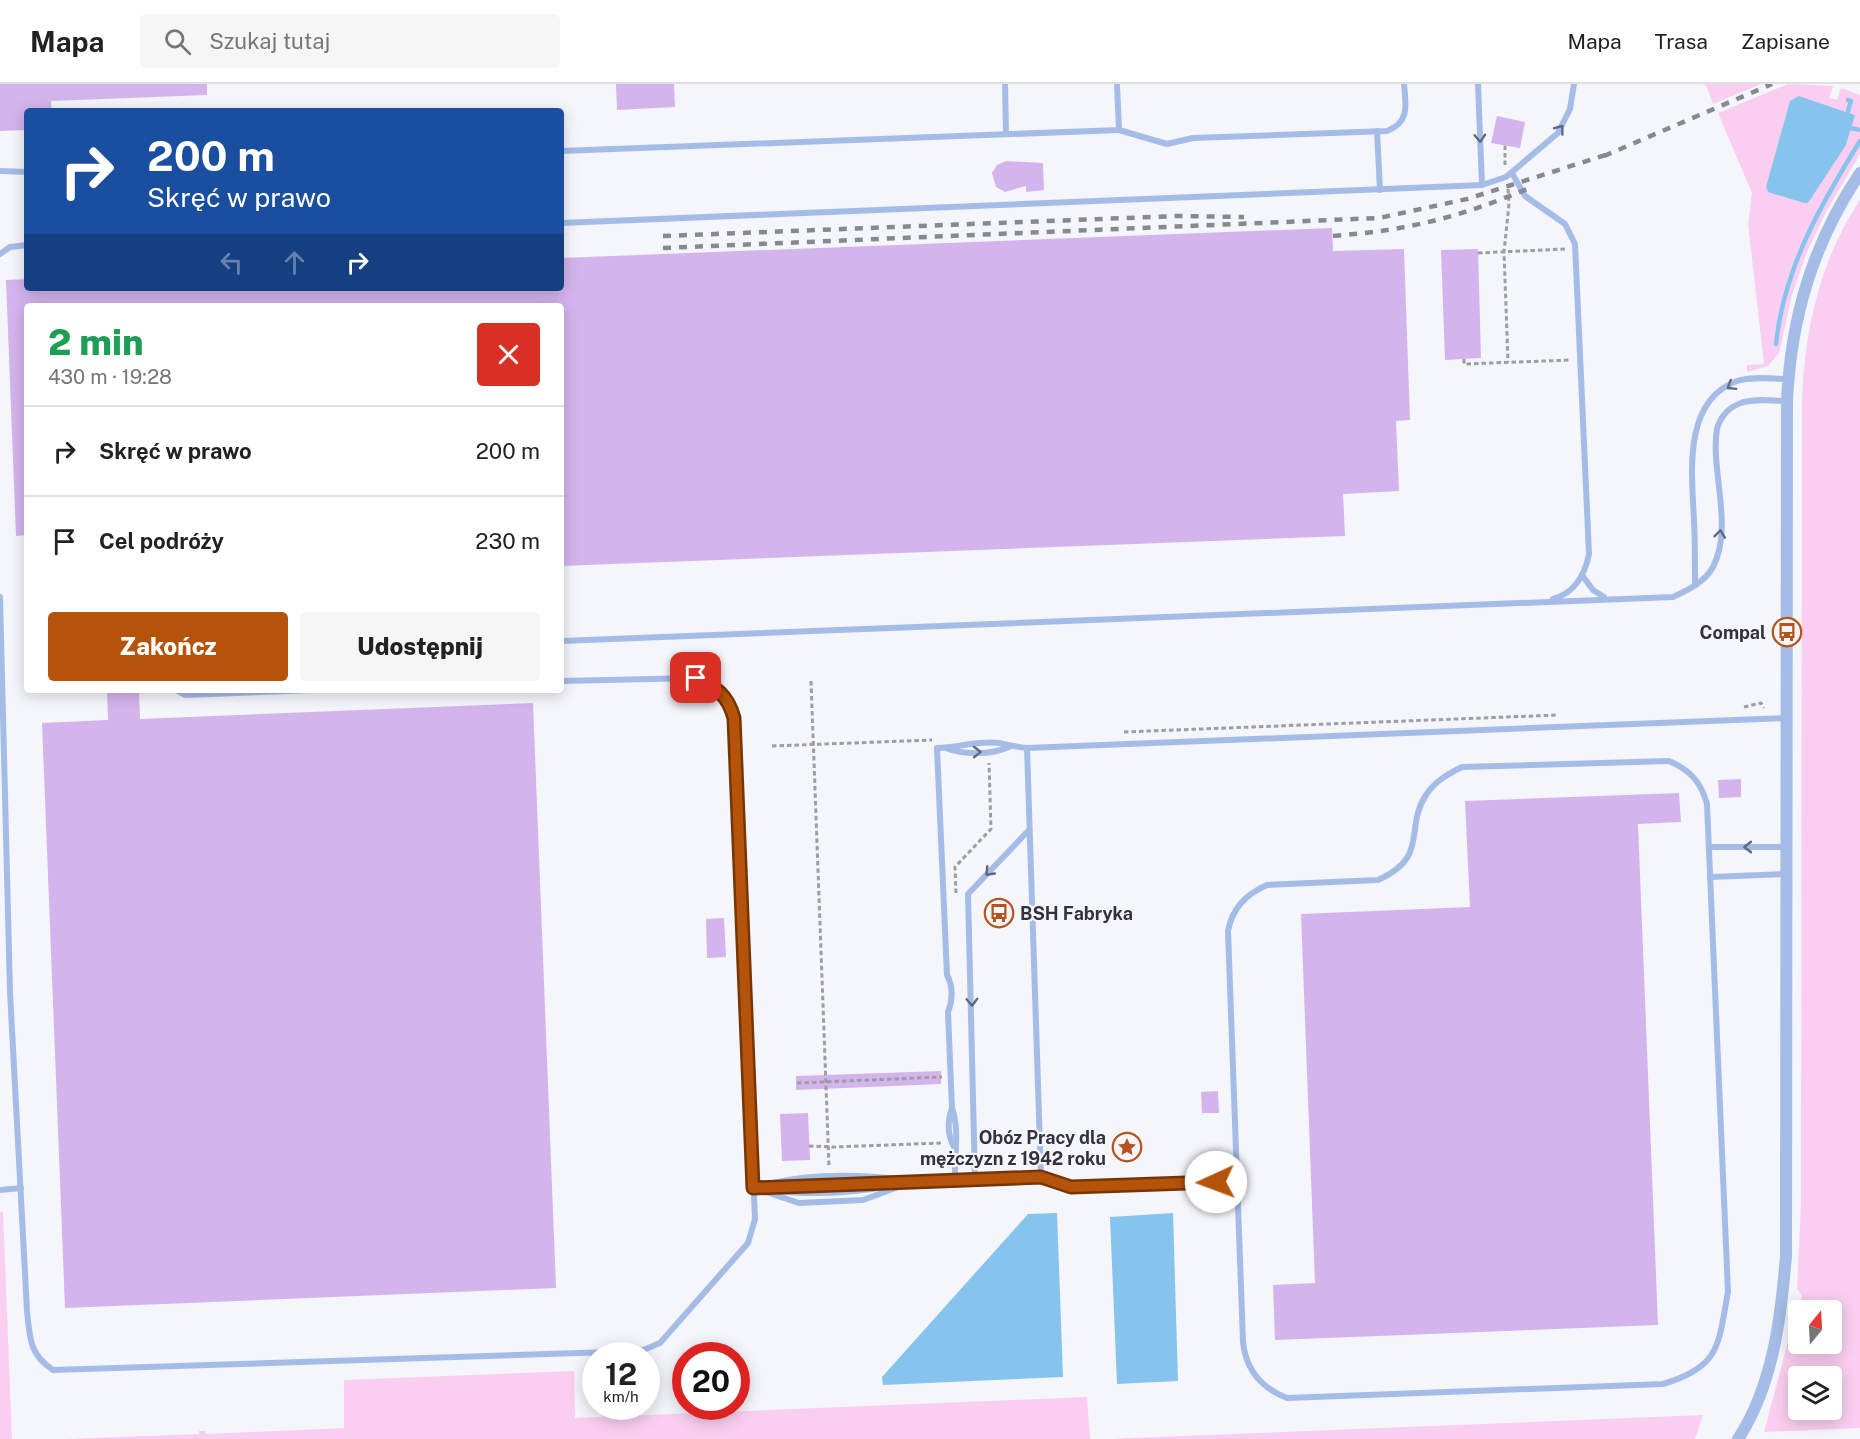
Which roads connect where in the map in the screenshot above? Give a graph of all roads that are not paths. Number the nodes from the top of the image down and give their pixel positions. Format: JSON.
{"nodes":[{"id":1,"x":1005,"y":84,"type":"edge"},
{"id":2,"x":1117,"y":84,"type":"edge"},
{"id":3,"x":1404,"y":84,"type":"edge"},
{"id":4,"x":1478,"y":84,"type":"edge"},
{"id":5,"x":1574,"y":84,"type":"edge"},
{"id":6,"x":1119,"y":130,"type":"junction"},
{"id":7,"x":1377,"y":131,"type":"junction"},
{"id":8,"x":1006,"y":134,"type":"junction"},
{"id":9,"x":564,"y":151,"type":"edge"},
{"id":10,"x":0,"y":171,"type":"edge"},
{"id":11,"x":24,"y":172,"type":"edge"},
{"id":12,"x":1512,"y":173,"type":"junction"},
{"id":13,"x":1860,"y":173,"type":"edge"},
{"id":14,"x":1482,"y":185,"type":"junction"},
{"id":15,"x":1380,"y":190,"type":"junction"},
{"id":16,"x":564,"y":223,"type":"edge"},
{"id":17,"x":24,"y":245,"type":"edge"},
{"id":18,"x":0,"y":254,"type":"edge"},
{"id":19,"x":1788,"y":379,"type":"junction"},
{"id":20,"x":1787,"y":401,"type":"junction"},
{"id":21,"x":1582,"y":575,"type":"junction"},
{"id":22,"x":1695,"y":585,"type":"junction"},
{"id":23,"x":0,"y":597,"type":"edge"},
{"id":24,"x":1609,"y":599,"type":"junction"},
{"id":25,"x":1546,"y":602,"type":"junction"},
{"id":26,"x":564,"y":641,"type":"edge"},
{"id":27,"x":564,"y":681,"type":"edge"},
{"id":28,"x":181,"y":693,"type":"edge"},
{"id":29,"x":199,"y":693,"type":"edge"},
{"id":30,"x":1786,"y":718,"type":"junction"},
{"id":31,"x":1026,"y":747,"type":"junction"},
{"id":32,"x":1029,"y":830,"type":"junction"},
{"id":33,"x":1710,"y":847,"type":"junction"},
{"id":34,"x":1786,"y":847,"type":"junction"},
{"id":35,"x":1786,"y":874,"type":"junction"},
{"id":36,"x":1710,"y":877,"type":"junction"},
{"id":37,"x":1041,"y":1177,"type":"junction"},
{"id":38,"x":955,"y":1180,"type":"junction"},
{"id":39,"x":975,"y":1180,"type":"junction"},
{"id":40,"x":1239,"y":1181,"type":"junction"},
{"id":41,"x":914,"y":1182,"type":"junction"},
{"id":42,"x":21,"y":1188,"type":"junction"},
{"id":43,"x":753,"y":1188,"type":"junction"},
{"id":44,"x":0,"y":1190,"type":"edge"},
{"id":45,"x":1738,"y":1439,"type":"edge"}],
"edges":[{"from":1,"to":8,"type":"lane"},
{"from":2,"to":6,"type":"lane"},
{"from":3,"to":7,"type":"lane"},
{"from":4,"to":14,"type":"lane","one_way":true},
{"from":12,"to":5,"type":"lane","one_way":true},
{"from":6,"to":7,"type":"lane"},
{"from":6,"to":8,"type":"lane"},
{"from":7,"to":15,"type":"lane"},
{"from":8,"to":9,"type":"lane"},
{"from":10,"to":11,"type":"lane"},
{"from":12,"to":14,"type":"lane"},
{"from":12,"to":21,"type":"lane"},
{"from":13,"to":19,"type":"street"},
{"from":14,"to":15,"type":"lane"},
{"from":15,"to":16,"type":"lane"},
{"from":17,"to":18,"type":"lane"},
{"from":19,"to":20,"type":"street"},
{"from":19,"to":22,"type":"lane","one_way":true},
{"from":22,"to":20,"type":"lane","one_way":true},
{"from":20,"to":30,"type":"street"},
{"from":21,"to":24,"type":"lane"},
{"from":21,"to":25,"type":"lane"},
{"from":22,"to":24,"type":"lane"},
{"from":23,"to":42,"type":"lane"},
{"from":24,"to":25,"type":"lane"},
{"from":25,"to":26,"type":"lane"},
{"from":27,"to":43,"type":"lane"},
{"from":28,"to":29,"type":"lane"},
{"from":30,"to":31,"type":"lane"},
{"from":30,"to":34,"type":"street"},
{"from":31,"to":32,"type":"lane"},
{"from":31,"to":38,"type":"lane"},
{"from":32,"to":37,"type":"lane"},
{"from":32,"to":39,"type":"lane","one_way":true},
{"from":34,"to":33,"type":"lane","one_way":true},
{"from":33,"to":36,"type":"lane"},
{"from":33,"to":40,"type":"lane"},
{"from":34,"to":35,"type":"street"},
{"from":35,"to":36,"type":"lane"},
{"from":35,"to":45,"type":"street"},
{"from":36,"to":40,"type":"lane"},
{"from":37,"to":39,"type":"lane"},
{"from":37,"to":40,"type":"lane"},
{"from":38,"to":39,"type":"lane"},
{"from":38,"to":41,"type":"lane"},
{"from":41,"to":43,"type":"lane"},
{"from":41,"to":43,"type":"lane"},
{"from":41,"to":43,"type":"lane"},
{"from":42,"to":43,"type":"lane"},
{"from":42,"to":44,"type":"lane"}]}
